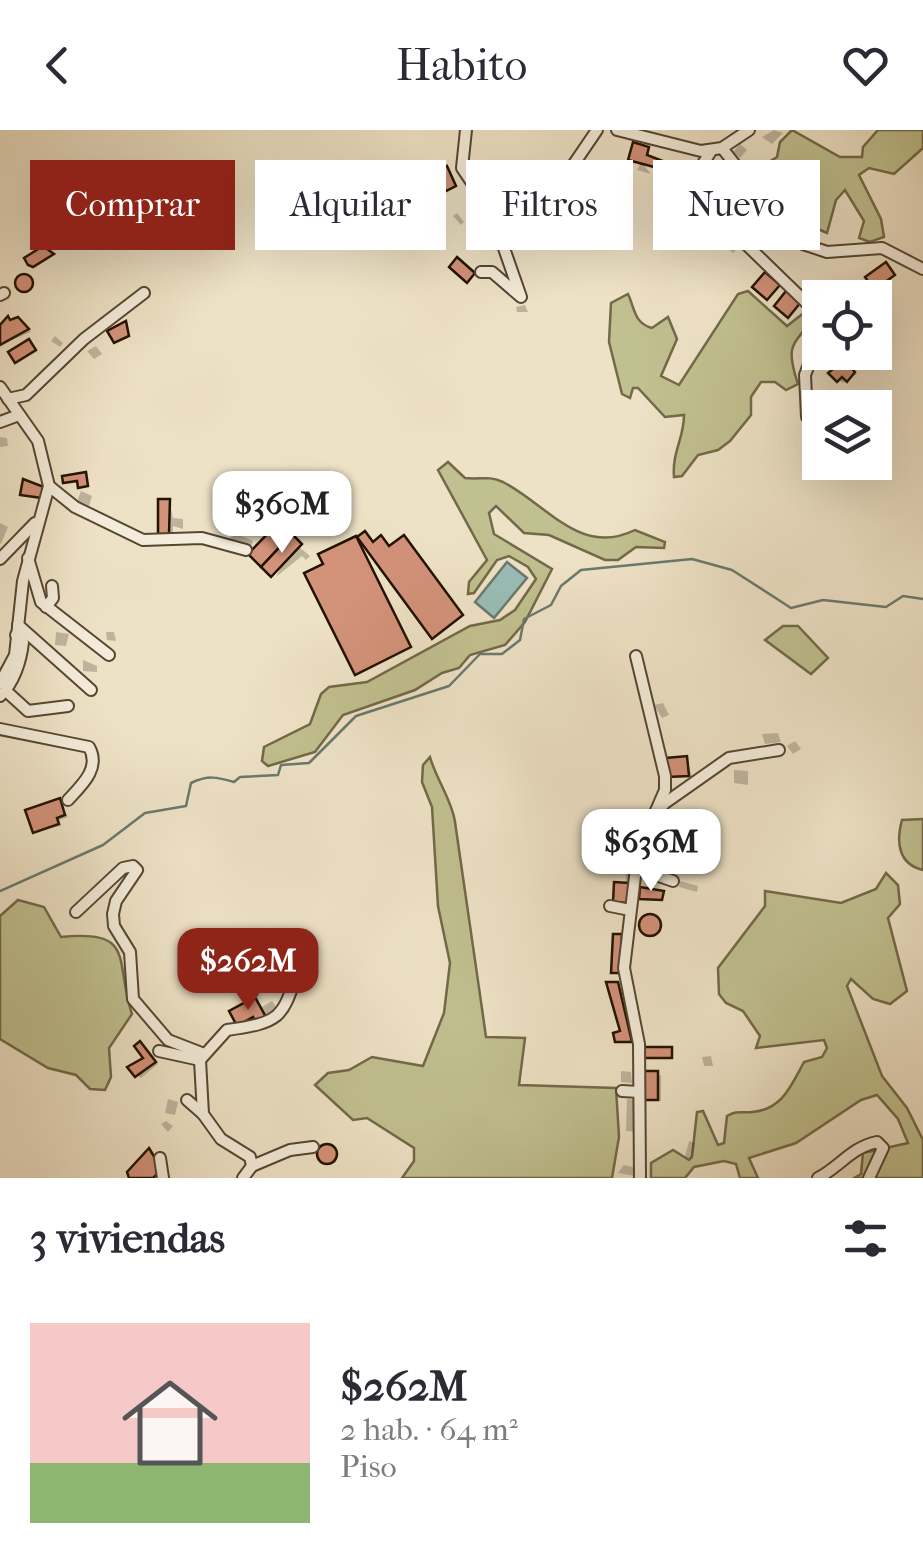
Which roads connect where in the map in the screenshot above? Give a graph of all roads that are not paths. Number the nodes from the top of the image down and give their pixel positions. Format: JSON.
{"nodes":[{"id":1,"x":466,"y":130,"type":"edge"},
{"id":2,"x":597,"y":130,"type":"edge"},
{"id":3,"x":617,"y":130,"type":"edge"},
{"id":4,"x":750,"y":130,"type":"edge"},
{"id":5,"x":716,"y":149,"type":"junction"},
{"id":6,"x":577,"y":160,"type":"edge"},
{"id":7,"x":923,"y":269,"type":"edge"},
{"id":8,"x":481,"y":272,"type":"dead end"},
{"id":9,"x":144,"y":293,"type":"dead end"},
{"id":10,"x":802,"y":299,"type":"edge"},
{"id":11,"x":0,"y":387,"type":"edge"},
{"id":12,"x":8,"y":399,"type":"junction"},
{"id":13,"x":19,"y":415,"type":"junction"},
{"id":14,"x":0,"y":422,"type":"edge"},
{"id":15,"x":49,"y":486,"type":"junction"},
{"id":16,"x":38,"y":518,"type":"junction"},
{"id":17,"x":246,"y":550,"type":"dead end"},
{"id":18,"x":0,"y":558,"type":"edge"},
{"id":19,"x":28,"y":558,"type":"junction"},
{"id":20,"x":52,"y":586,"type":"dead end"},
{"id":21,"x":46,"y":606,"type":"junction"},
{"id":22,"x":17,"y":630,"type":"junction"},
{"id":23,"x":109,"y":654,"type":"dead end"},
{"id":24,"x":636,"y":656,"type":"dead end"},
{"id":25,"x":2,"y":690,"type":"edge"},
{"id":26,"x":91,"y":690,"type":"dead end"},
{"id":27,"x":68,"y":706,"type":"dead end"},
{"id":28,"x":0,"y":729,"type":"edge"},
{"id":29,"x":779,"y":750,"type":"dead end"},
{"id":30,"x":68,"y":800,"type":"dead end"},
{"id":31,"x":655,"y":814,"type":"junction"},
{"id":32,"x":636,"y":868,"type":"junction"},
{"id":33,"x":672,"y":881,"type":"dead end"},
{"id":34,"x":610,"y":906,"type":"dead end"},
{"id":35,"x":630,"y":910,"type":"junction"},
{"id":36,"x":76,"y":912,"type":"dead end"},
{"id":37,"x":301,"y":962,"type":"dead end"},
{"id":38,"x":638,"y":1044,"type":"junction"},
{"id":39,"x":652,"y":1045,"type":"dead end"},
{"id":40,"x":158,"y":1051,"type":"dead end"},
{"id":41,"x":202,"y":1057,"type":"junction"},
{"id":42,"x":622,"y":1091,"type":"dead end"},
{"id":43,"x":639,"y":1092,"type":"junction"},
{"id":44,"x":187,"y":1100,"type":"dead end"},
{"id":45,"x":203,"y":1114,"type":"junction"},
{"id":46,"x":313,"y":1147,"type":"dead end"},
{"id":47,"x":160,"y":1158,"type":"dead end"},
{"id":48,"x":252,"y":1166,"type":"junction"},
{"id":49,"x":163,"y":1178,"type":"edge"},
{"id":50,"x":244,"y":1178,"type":"edge"},
{"id":51,"x":640,"y":1178,"type":"edge"},
{"id":52,"x":818,"y":1178,"type":"edge"},
{"id":53,"x":868,"y":1178,"type":"edge"}],
"edges":[{"from":1,"to":8,"type":"street"},
{"from":2,"to":6,"type":"street"},
{"from":3,"to":5,"type":"street"},
{"from":4,"to":5,"type":"street"},
{"from":5,"to":7,"type":"street"},
{"from":5,"to":10,"type":"street"},
{"from":9,"to":12,"type":"street"},
{"from":11,"to":12,"type":"street"},
{"from":12,"to":13,"type":"street"},
{"from":13,"to":14,"type":"street"},
{"from":13,"to":15,"type":"street"},
{"from":15,"to":16,"type":"street"},
{"from":15,"to":17,"type":"street"},
{"from":16,"to":18,"type":"street"},
{"from":16,"to":19,"type":"street"},
{"from":19,"to":21,"type":"street"},
{"from":19,"to":22,"type":"street"},
{"from":20,"to":21,"type":"street"},
{"from":21,"to":23,"type":"street"},
{"from":22,"to":25,"type":"street"},
{"from":22,"to":26,"type":"street"},
{"from":24,"to":31,"type":"street"},
{"from":25,"to":27,"type":"street"},
{"from":28,"to":30,"type":"street"},
{"from":29,"to":31,"type":"street"},
{"from":31,"to":32,"type":"street"},
{"from":32,"to":33,"type":"street"},
{"from":32,"to":35,"type":"street"},
{"from":34,"to":35,"type":"street"},
{"from":35,"to":38,"type":"street"},
{"from":36,"to":41,"type":"street"},
{"from":37,"to":41,"type":"street"},
{"from":38,"to":39,"type":"street"},
{"from":38,"to":43,"type":"street"},
{"from":40,"to":41,"type":"street"},
{"from":41,"to":45,"type":"street"},
{"from":42,"to":43,"type":"street"},
{"from":43,"to":51,"type":"street"},
{"from":44,"to":45,"type":"street"},
{"from":45,"to":48,"type":"street"},
{"from":46,"to":48,"type":"street"},
{"from":47,"to":49,"type":"street"},
{"from":48,"to":50,"type":"street"},
{"from":52,"to":53,"type":"street"}]}
